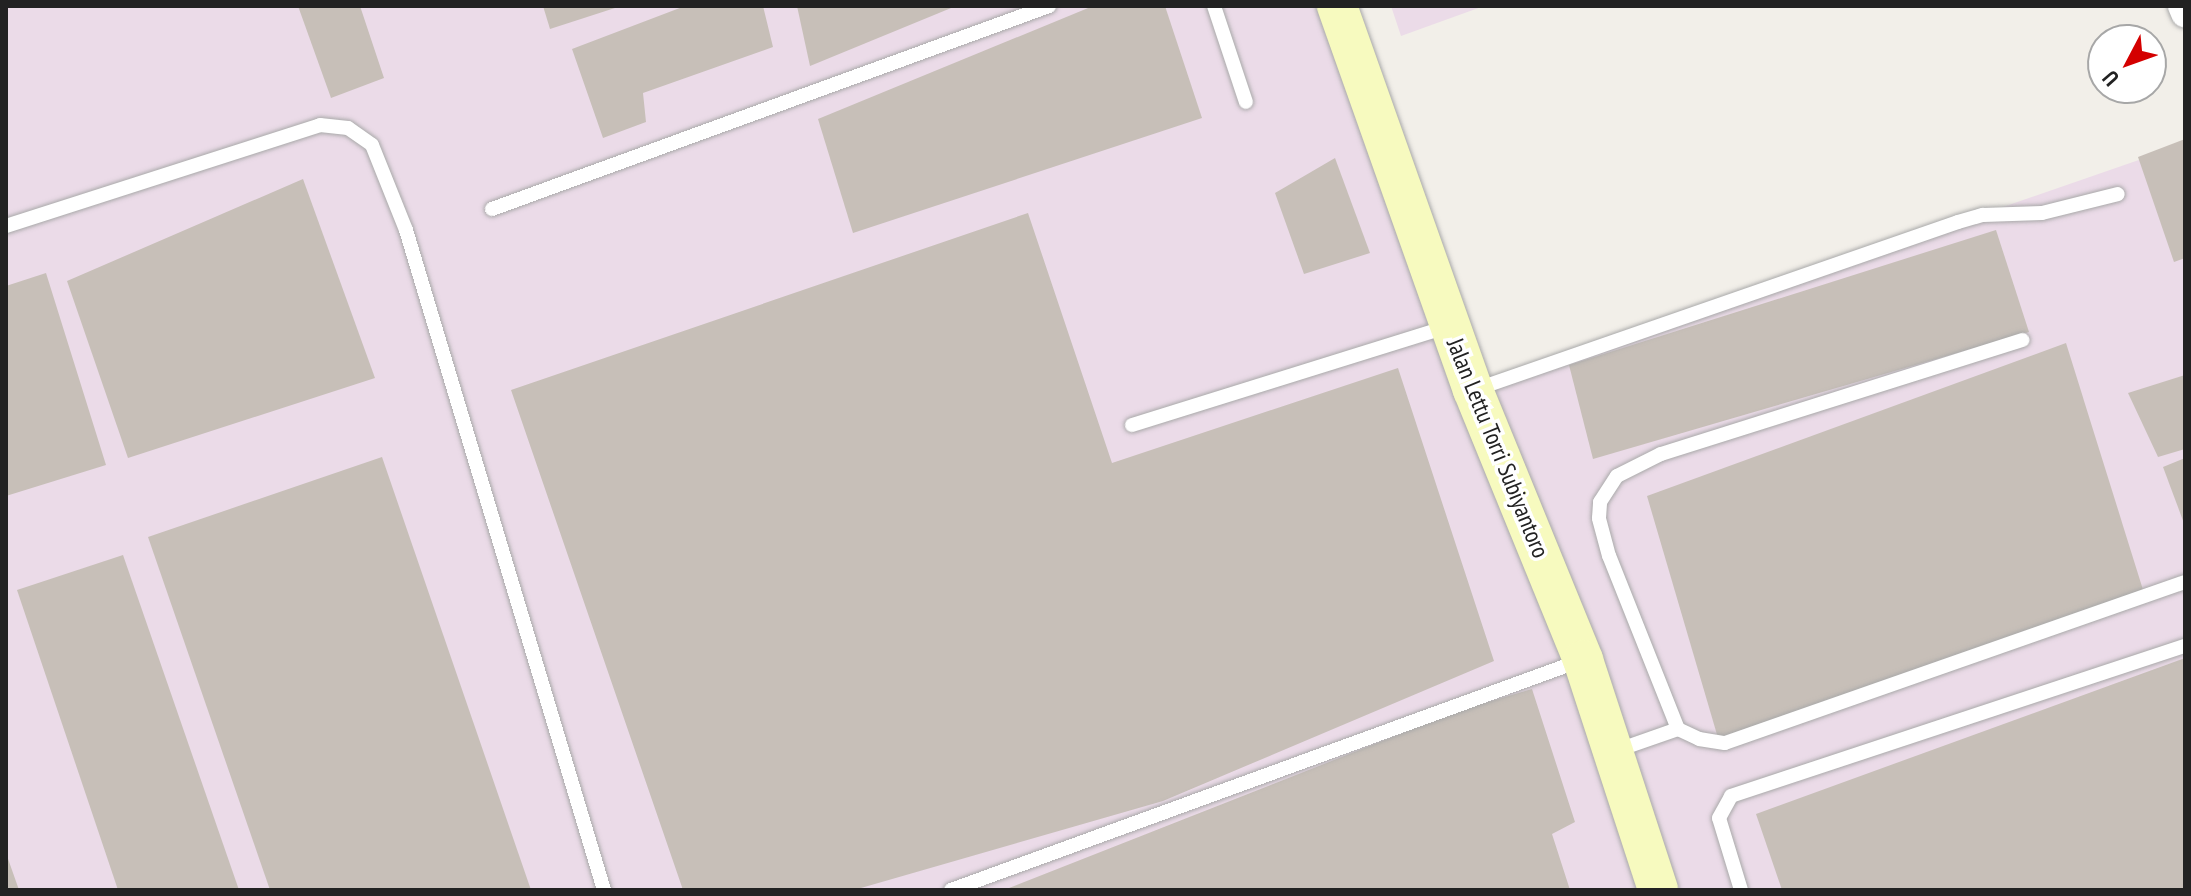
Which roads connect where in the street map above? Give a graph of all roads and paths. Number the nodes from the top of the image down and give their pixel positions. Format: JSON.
{"nodes":[{"id":1,"x":1049,"y":6,"type":"edge"},
{"id":2,"x":1214,"y":6,"type":"edge"},
{"id":3,"x":2182,"y":6,"type":"edge"},
{"id":4,"x":1343,"y":10,"type":"edge"},
{"id":5,"x":2185,"y":13,"type":"edge"},
{"id":6,"x":1246,"y":102,"type":"dead end"},
{"id":7,"x":2118,"y":194,"type":"dead end"},
{"id":8,"x":492,"y":209,"type":"dead end"},
{"id":9,"x":6,"y":226,"type":"edge"},
{"id":10,"x":1449,"y":326,"type":"junction"},
{"id":11,"x":2022,"y":340,"type":"dead end"},
{"id":12,"x":1473,"y":390,"type":"junction"},
{"id":13,"x":1132,"y":425,"type":"dead end"},
{"id":14,"x":2185,"y":582,"type":"edge"},
{"id":15,"x":2185,"y":646,"type":"edge"},
{"id":16,"x":1583,"y":660,"type":"junction"},
{"id":17,"x":1678,"y":729,"type":"junction"},
{"id":18,"x":1614,"y":751,"type":"junction"},
{"id":19,"x":604,"y":890,"type":"edge"},
{"id":20,"x":951,"y":890,"type":"edge"},
{"id":21,"x":1658,"y":890,"type":"edge"},
{"id":22,"x":1741,"y":890,"type":"edge"}],
"edges":[{"from":1,"to":8,"type":"lane"},
{"from":2,"to":6,"type":"lane"},
{"from":3,"to":5,"type":"street"},
{"from":4,"to":10,"type":"main road","name":"Jalan Lettu Torri Subiyantoro"},
{"from":7,"to":12,"type":"lane"},
{"from":9,"to":19,"type":"lane"},
{"from":10,"to":12,"type":"main road","name":"Jalan Lettu Torri Subiyantoro"},
{"from":10,"to":13,"type":"lane"},
{"from":11,"to":17,"type":"lane"},
{"from":12,"to":16,"type":"main road","name":"Jalan Lettu Torri Subiyantoro"},
{"from":14,"to":17,"type":"lane"},
{"from":15,"to":22,"type":"lane"},
{"from":16,"to":18,"type":"main road","name":"Jalan Lettu Torri Subiyantoro"},
{"from":16,"to":20,"type":"lane"},
{"from":17,"to":18,"type":"lane"},
{"from":18,"to":21,"type":"main road","name":"Jalan Lettu Torri Subiyantoro"}]}
